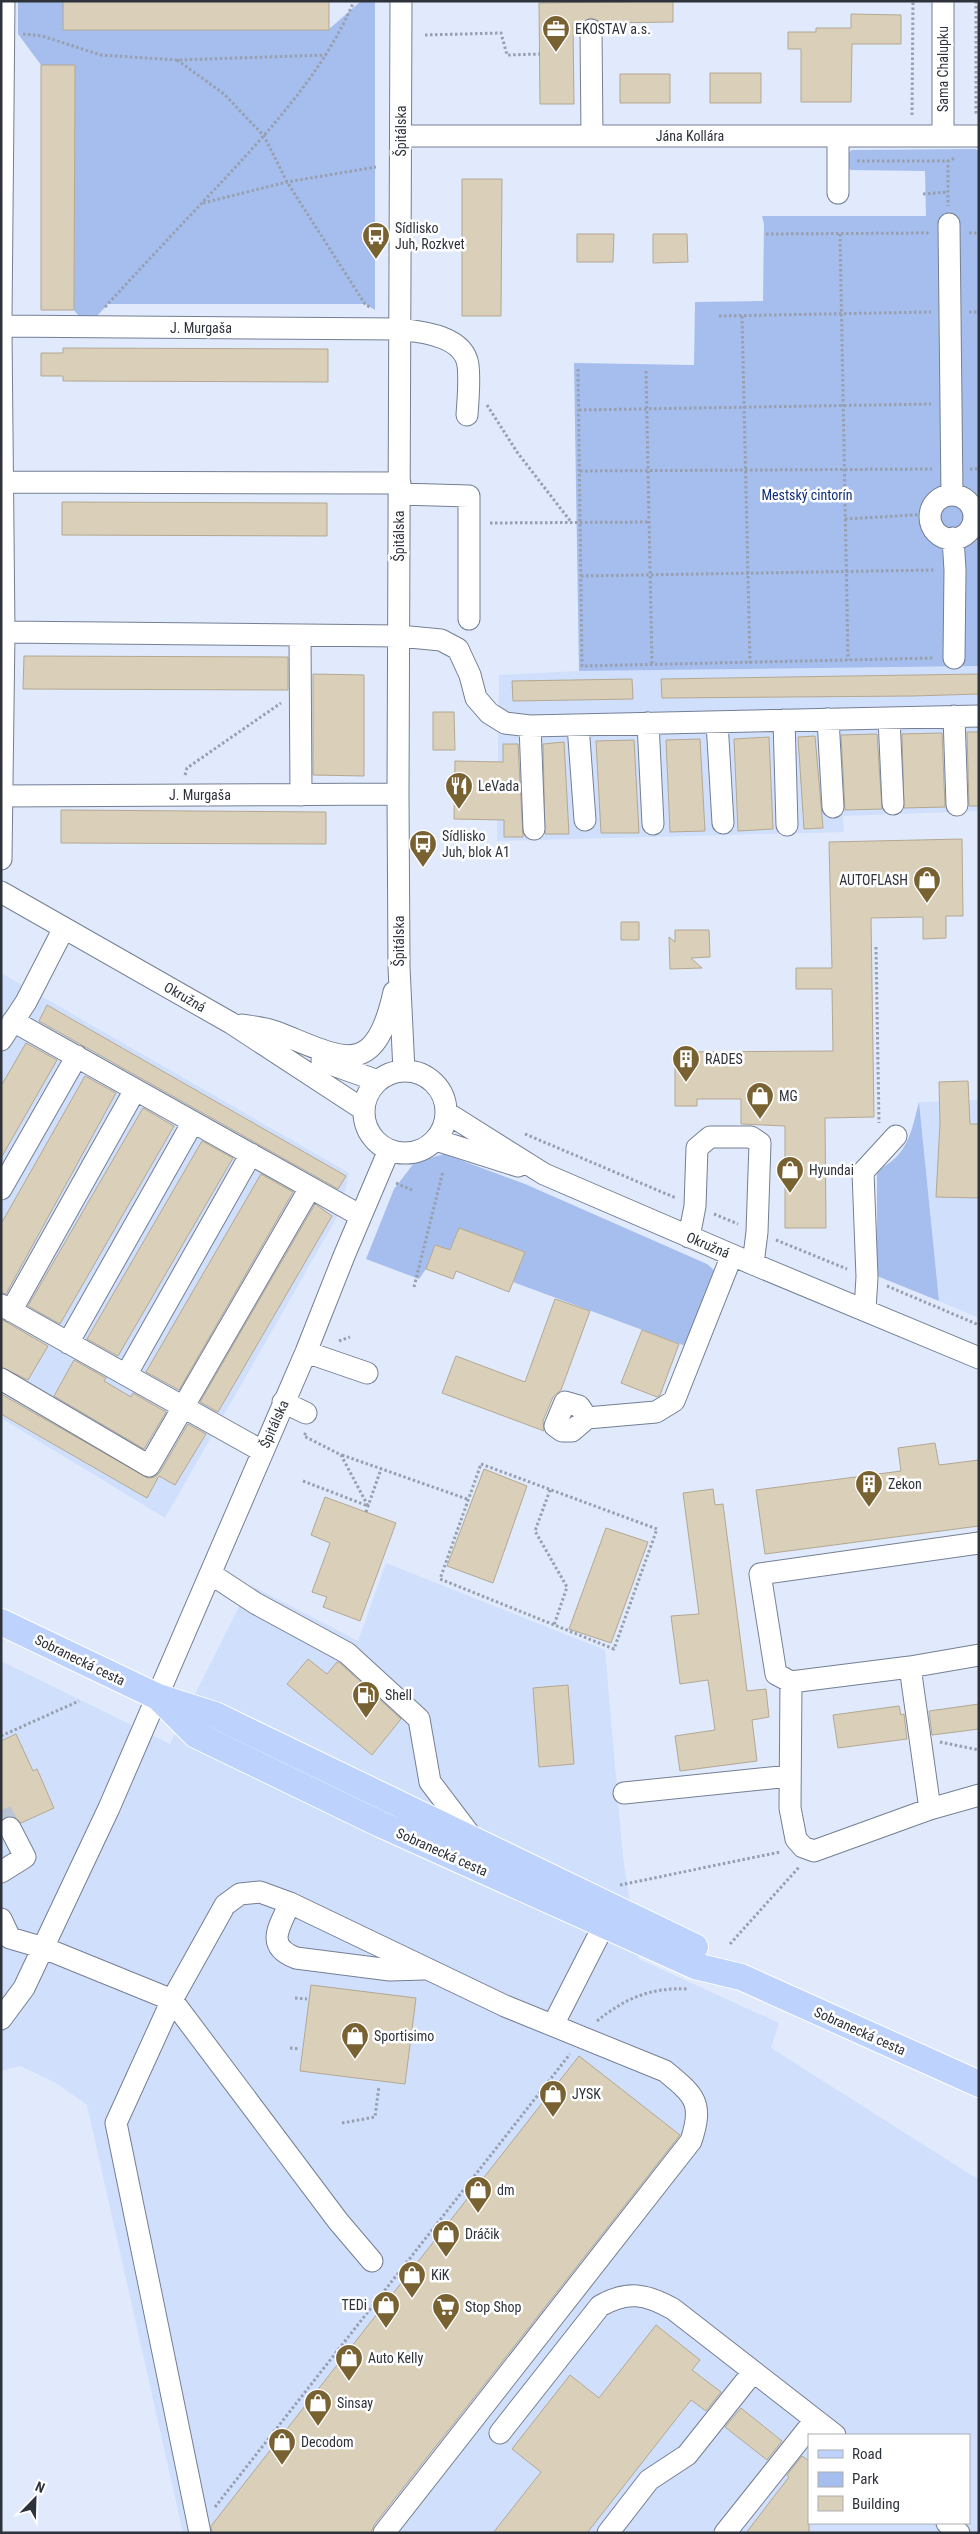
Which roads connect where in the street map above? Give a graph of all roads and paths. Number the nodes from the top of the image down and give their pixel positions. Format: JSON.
{"nodes":[{"id":1,"x":4,"y":1,"type":"edge"},
{"id":2,"x":354,"y":1,"type":"edge"},
{"id":3,"x":401,"y":1,"type":"edge"},
{"id":4,"x":913,"y":1,"type":"edge"},
{"id":5,"x":943,"y":1,"type":"edge"},
{"id":6,"x":976,"y":1,"type":"edge"},
{"id":7,"x":591,"y":30,"type":"dead end"},
{"id":8,"x":18,"y":34,"type":"dead end"},
{"id":9,"x":425,"y":35,"type":"dead end"},
{"id":10,"x":540,"y":54,"type":"dead end"},
{"id":11,"x":327,"y":55,"type":"junction"},
{"id":12,"x":177,"y":60,"type":"junction"},
{"id":13,"x":912,"y":116,"type":"dead end"},
{"id":14,"x":264,"y":136,"type":"junction"},
{"id":15,"x":401,"y":136,"type":"junction"},
{"id":16,"x":592,"y":136,"type":"junction"},
{"id":17,"x":838,"y":136,"type":"junction"},
{"id":18,"x":946,"y":136,"type":"junction"},
{"id":19,"x":977,"y":136,"type":"edge"},
{"id":20,"x":838,"y":160,"type":"junction"},
{"id":21,"x":948,"y":161,"type":"junction"},
{"id":22,"x":376,"y":167,"type":"dead end"},
{"id":23,"x":287,"y":182,"type":"junction"},
{"id":24,"x":948,"y":192,"type":"junction"},
{"id":25,"x":838,"y":193,"type":"dead end"},
{"id":26,"x":923,"y":194,"type":"dead end"},
{"id":27,"x":201,"y":203,"type":"junction"},
{"id":28,"x":949,"y":229,"type":"junction"},
{"id":29,"x":979,"y":233,"type":"edge"},
{"id":30,"x":766,"y":234,"type":"dead end"},
{"id":31,"x":840,"y":234,"type":"junction"},
{"id":32,"x":376,"y":310,"type":"dead end"},
{"id":33,"x":950,"y":312,"type":"junction"},
{"id":34,"x":979,"y":312,"type":"edge"},
{"id":35,"x":841,"y":314,"type":"junction"},
{"id":36,"x":720,"y":316,"type":"dead end"},
{"id":37,"x":742,"y":316,"type":"junction"},
{"id":38,"x":1,"y":319,"type":"edge"},
{"id":39,"x":1,"y":326,"type":"edge"},
{"id":40,"x":87,"y":327,"type":"junction"},
{"id":41,"x":400,"y":329,"type":"junction"},
{"id":42,"x":1,"y":332,"type":"edge"},
{"id":43,"x":578,"y":369,"type":"dead end"},
{"id":44,"x":646,"y":371,"type":"dead end"},
{"id":45,"x":952,"y":404,"type":"junction"},
{"id":46,"x":843,"y":405,"type":"junction"},
{"id":47,"x":745,"y":407,"type":"junction"},
{"id":48,"x":468,"y":408,"type":"joint"},
{"id":49,"x":647,"y":408,"type":"junction"},
{"id":50,"x":579,"y":410,"type":"junction"},
{"id":51,"x":952,"y":469,"type":"junction"},
{"id":52,"x":979,"y":469,"type":"edge"},
{"id":53,"x":747,"y":470,"type":"junction"},
{"id":54,"x":844,"y":470,"type":"junction"},
{"id":55,"x":580,"y":471,"type":"junction"},
{"id":56,"x":648,"y":471,"type":"junction"},
{"id":57,"x":3,"y":482,"type":"junction"},
{"id":58,"x":400,"y":489,"type":"junction"},
{"id":59,"x":952,"y":495,"type":"junction"},
{"id":60,"x":930,"y":514,"type":"junction"},
{"id":61,"x":976,"y":514,"type":"edge"},
{"id":62,"x":845,"y":519,"type":"junction"},
{"id":63,"x":571,"y":522,"type":"junction"},
{"id":64,"x":580,"y":522,"type":"junction"},
{"id":65,"x":650,"y":522,"type":"junction"},
{"id":66,"x":469,"y":523,"type":"junction"},
{"id":67,"x":953,"y":538,"type":"junction"},
{"id":68,"x":955,"y":570,"type":"junction"},
{"id":69,"x":846,"y":572,"type":"junction"},
{"id":70,"x":748,"y":573,"type":"junction"},
{"id":71,"x":650,"y":574,"type":"junction"},
{"id":72,"x":581,"y":576,"type":"junction"},
{"id":73,"x":469,"y":619,"type":"dead end"},
{"id":74,"x":4,"y":632,"type":"junction"},
{"id":75,"x":300,"y":635,"type":"junction"},
{"id":76,"x":399,"y":636,"type":"junction"},
{"id":77,"x":954,"y":658,"type":"joint"},
{"id":78,"x":848,"y":660,"type":"junction"},
{"id":79,"x":750,"y":662,"type":"junction"},
{"id":80,"x":652,"y":665,"type":"junction"},
{"id":81,"x":300,"y":690,"type":"junction"},
{"id":82,"x":954,"y":716,"type":"junction"},
{"id":83,"x":979,"y":716,"type":"edge"},
{"id":84,"x":889,"y":718,"type":"junction"},
{"id":85,"x":828,"y":719,"type":"junction"},
{"id":86,"x":784,"y":720,"type":"junction"},
{"id":87,"x":717,"y":722,"type":"junction"},
{"id":88,"x":648,"y":723,"type":"junction"},
{"id":89,"x":578,"y":725,"type":"junction"},
{"id":90,"x":530,"y":726,"type":"junction"},
{"id":91,"x":398,"y":794,"type":"junction"},
{"id":92,"x":182,"y":795,"type":"junction"},
{"id":93,"x":300,"y":795,"type":"junction"},
{"id":94,"x":1,"y":796,"type":"edge"},
{"id":95,"x":893,"y":804,"type":"dead end"},
{"id":96,"x":958,"y":805,"type":"dead end"},
{"id":97,"x":833,"y":807,"type":"dead end"},
{"id":98,"x":585,"y":820,"type":"dead end"},
{"id":99,"x":723,"y":822,"type":"dead end"},
{"id":100,"x":653,"y":824,"type":"dead end"},
{"id":101,"x":787,"y":825,"type":"dead end"},
{"id":102,"x":534,"y":829,"type":"dead end"},
{"id":103,"x":1,"y":859,"type":"edge"},
{"id":104,"x":1,"y":892,"type":"edge"},
{"id":105,"x":64,"y":928,"type":"junction"},
{"id":106,"x":876,"y":947,"type":"dead end"},
{"id":107,"x":399,"y":967,"type":"junction"},
{"id":108,"x":13,"y":1021,"type":"junction"},
{"id":109,"x":231,"y":1023,"type":"junction"},
{"id":110,"x":1,"y":1040,"type":"edge"},
{"id":111,"x":77,"y":1056,"type":"junction"},
{"id":112,"x":404,"y":1071,"type":"junction"},
{"id":113,"x":378,"y":1081,"type":"junction"},
{"id":114,"x":135,"y":1090,"type":"junction"},
{"id":115,"x":364,"y":1110,"type":"junction"},
{"id":116,"x":447,"y":1113,"type":"junction"},
{"id":117,"x":194,"y":1122,"type":"junction"},
{"id":118,"x":896,"y":1136,"type":"dead end"},
{"id":119,"x":436,"y":1140,"type":"junction"},
{"id":120,"x":389,"y":1150,"type":"junction"},
{"id":121,"x":251,"y":1154,"type":"junction"},
{"id":122,"x":879,"y":1154,"type":"junction"},
{"id":123,"x":443,"y":1171,"type":"dead end"},
{"id":124,"x":544,"y":1174,"type":"junction"},
{"id":125,"x":396,"y":1182,"type":"dead end"},
{"id":126,"x":310,"y":1188,"type":"junction"},
{"id":127,"x":1,"y":1189,"type":"edge"},
{"id":128,"x":412,"y":1190,"type":"dead end"},
{"id":129,"x":361,"y":1216,"type":"junction"},
{"id":130,"x":689,"y":1237,"type":"junction"},
{"id":131,"x":732,"y":1255,"type":"junction"},
{"id":132,"x":752,"y":1264,"type":"junction"},
{"id":133,"x":414,"y":1287,"type":"dead end"},
{"id":134,"x":6,"y":1308,"type":"edge"},
{"id":135,"x":865,"y":1310,"type":"junction"},
{"id":136,"x":68,"y":1343,"type":"junction"},
{"id":137,"x":306,"y":1352,"type":"junction"},
{"id":138,"x":979,"y":1358,"type":"edge"},
{"id":139,"x":367,"y":1373,"type":"dead end"},
{"id":140,"x":126,"y":1375,"type":"junction"},
{"id":141,"x":1,"y":1379,"type":"edge"},
{"id":142,"x":284,"y":1402,"type":"junction"},
{"id":143,"x":184,"y":1407,"type":"junction"},
{"id":144,"x":587,"y":1418,"type":"dead end"},
{"id":145,"x":306,"y":1421,"type":"joint"},
{"id":146,"x":262,"y":1451,"type":"junction"},
{"id":147,"x":341,"y":1455,"type":"junction"},
{"id":148,"x":381,"y":1469,"type":"junction"},
{"id":149,"x":303,"y":1481,"type":"dead end"},
{"id":150,"x":550,"y":1490,"type":"junction"},
{"id":151,"x":468,"y":1499,"type":"junction"},
{"id":152,"x":368,"y":1506,"type":"junction"},
{"id":153,"x":366,"y":1512,"type":"dead end"},
{"id":154,"x":979,"y":1544,"type":"edge"},
{"id":155,"x":211,"y":1574,"type":"junction"},
{"id":156,"x":1,"y":1622,"type":"edge"},
{"id":157,"x":554,"y":1625,"type":"junction"},
{"id":158,"x":979,"y":1655,"type":"edge"},
{"id":159,"x":910,"y":1667,"type":"junction"},
{"id":160,"x":791,"y":1682,"type":"junction"},
{"id":161,"x":158,"y":1697,"type":"junction"},
{"id":162,"x":79,"y":1701,"type":"dead end"},
{"id":163,"x":1,"y":1736,"type":"edge"},
{"id":164,"x":921,"y":1742,"type":"junction"},
{"id":165,"x":979,"y":1750,"type":"edge"},
{"id":166,"x":790,"y":1776,"type":"junction"},
{"id":167,"x":430,"y":1782,"type":"junction"},
{"id":168,"x":624,"y":1794,"type":"dead end"},
{"id":169,"x":979,"y":1796,"type":"edge"},
{"id":170,"x":407,"y":1808,"type":"junction"},
{"id":171,"x":930,"y":1809,"type":"junction"},
{"id":172,"x":380,"y":1824,"type":"junction"},
{"id":173,"x":10,"y":1828,"type":"tunnel mouth"},
{"id":174,"x":474,"y":1840,"type":"junction"},
{"id":175,"x":808,"y":1849,"type":"junction"},
{"id":176,"x":1,"y":1872,"type":"edge"},
{"id":177,"x":613,"y":1886,"type":"dead end"},
{"id":178,"x":290,"y":1903,"type":"junction"},
{"id":179,"x":1,"y":1919,"type":"edge"},
{"id":180,"x":604,"y":1925,"type":"junction"},
{"id":181,"x":730,"y":1944,"type":"dead end"},
{"id":182,"x":44,"y":1948,"type":"junction"},
{"id":183,"x":427,"y":1968,"type":"junction"},
{"id":184,"x":741,"y":1977,"type":"junction"},
{"id":185,"x":691,"y":1989,"type":"dead end"},
{"id":186,"x":295,"y":1998,"type":"dead end"},
{"id":187,"x":307,"y":1999,"type":"dead end"},
{"id":188,"x":172,"y":2000,"type":"junction"},
{"id":189,"x":1,"y":2019,"type":"edge"},
{"id":190,"x":595,"y":2023,"type":"dead end"},
{"id":191,"x":553,"y":2025,"type":"junction"},
{"id":192,"x":576,"y":2046,"type":"dead end"},
{"id":193,"x":290,"y":2048,"type":"dead end"},
{"id":194,"x":300,"y":2049,"type":"dead end"},
{"id":195,"x":979,"y":2084,"type":"edge"},
{"id":196,"x":379,"y":2086,"type":"dead end"},
{"id":197,"x":342,"y":2124,"type":"dead end"},
{"id":198,"x":372,"y":2261,"type":"dead end"},
{"id":199,"x":753,"y":2372,"type":"junction"},
{"id":200,"x":815,"y":2420,"type":"junction"},
{"id":201,"x":500,"y":2433,"type":"dead end"},
{"id":202,"x":834,"y":2434,"type":"edge"},
{"id":203,"x":948,"y":2524,"type":"edge"},
{"id":204,"x":200,"y":2530,"type":"edge"},
{"id":205,"x":384,"y":2533,"type":"edge"},
{"id":206,"x":608,"y":2533,"type":"edge"},
{"id":207,"x":726,"y":2533,"type":"edge"},
{"id":208,"x":959,"y":2533,"type":"edge"}],
"edges":[{"from":1,"to":38,"type":"street"},
{"from":2,"to":11,"type":"path"},
{"from":3,"to":15,"type":"street","name":"Špitálska"},
{"from":4,"to":13,"type":"path"},
{"from":5,"to":18,"type":"street","name":"Sama Chalupku"},
{"from":6,"to":19,"type":"path"},
{"from":7,"to":16,"type":"street"},
{"from":8,"to":12,"type":"path"},
{"from":9,"to":10,"type":"path"},
{"from":11,"to":12,"type":"path"},
{"from":11,"to":14,"type":"path"},
{"from":12,"to":14,"type":"path"},
{"from":14,"to":23,"type":"path"},
{"from":14,"to":27,"type":"path"},
{"from":15,"to":16,"type":"street","name":"Jána Kollára"},
{"from":15,"to":41,"type":"street","name":"Špitálska"},
{"from":16,"to":17,"type":"street","name":"Jána Kollára"},
{"from":17,"to":18,"type":"street","name":"Jána Kollára"},
{"from":17,"to":20,"type":"street"},
{"from":18,"to":19,"type":"street","name":"Jána Kollára"},
{"from":18,"to":21,"type":"path"},
{"from":19,"to":21,"type":"path"},
{"from":20,"to":21,"type":"path"},
{"from":20,"to":25,"type":"street"},
{"from":21,"to":24,"type":"path"},
{"from":22,"to":23,"type":"path"},
{"from":23,"to":27,"type":"path"},
{"from":23,"to":32,"type":"path"},
{"from":24,"to":26,"type":"path"},
{"from":24,"to":28,"type":"path"},
{"from":27,"to":40,"type":"path"},
{"from":28,"to":29,"type":"path"},
{"from":28,"to":31,"type":"path"},
{"from":28,"to":33,"type":"street"},
{"from":30,"to":31,"type":"path"},
{"from":31,"to":35,"type":"path"},
{"from":33,"to":34,"type":"path"},
{"from":33,"to":35,"type":"path"},
{"from":33,"to":45,"type":"street"},
{"from":35,"to":37,"type":"path"},
{"from":35,"to":46,"type":"path"},
{"from":36,"to":37,"type":"path"},
{"from":37,"to":47,"type":"path"},
{"from":39,"to":40,"type":"street","name":"J. Murgaša"},
{"from":40,"to":41,"type":"street","name":"J. Murgaša"},
{"from":41,"to":48,"type":"street","name":"J. Murgaša"},
{"from":41,"to":58,"type":"street","name":"Špitálska"},
{"from":42,"to":57,"type":"street"},
{"from":43,"to":50,"type":"path"},
{"from":44,"to":49,"type":"path"},
{"from":45,"to":46,"type":"path"},
{"from":45,"to":51,"type":"street"},
{"from":46,"to":47,"type":"path"},
{"from":46,"to":54,"type":"path"},
{"from":47,"to":49,"type":"path"},
{"from":47,"to":53,"type":"path"},
{"from":48,"to":63,"type":"path"},
{"from":49,"to":50,"type":"path"},
{"from":49,"to":56,"type":"path"},
{"from":50,"to":55,"type":"path"},
{"from":51,"to":52,"type":"path"},
{"from":51,"to":54,"type":"path"},
{"from":51,"to":59,"type":"street"},
{"from":53,"to":54,"type":"path"},
{"from":53,"to":56,"type":"path"},
{"from":53,"to":70,"type":"path"},
{"from":54,"to":62,"type":"path"},
{"from":55,"to":56,"type":"path"},
{"from":55,"to":64,"type":"path"},
{"from":56,"to":65,"type":"path"},
{"from":57,"to":58,"type":"street"},
{"from":57,"to":74,"type":"street"},
{"from":58,"to":66,"type":"street"},
{"from":58,"to":76,"type":"street","name":"Špitálska"},
{"from":59,"to":60,"type":"street"},
{"from":59,"to":61,"type":"street"},
{"from":60,"to":62,"type":"path"},
{"from":60,"to":67,"type":"street"},
{"from":61,"to":67,"type":"street"},
{"from":62,"to":69,"type":"path"},
{"from":63,"to":64,"type":"path"},
{"from":63,"to":66,"type":"path"},
{"from":64,"to":65,"type":"path"},
{"from":64,"to":72,"type":"path"},
{"from":65,"to":71,"type":"path"},
{"from":66,"to":73,"type":"street"},
{"from":67,"to":68,"type":"street"},
{"from":68,"to":69,"type":"path"},
{"from":68,"to":77,"type":"street"},
{"from":69,"to":70,"type":"path"},
{"from":69,"to":78,"type":"path"},
{"from":70,"to":71,"type":"path"},
{"from":70,"to":79,"type":"path"},
{"from":71,"to":72,"type":"path"},
{"from":71,"to":80,"type":"path"},
{"from":72,"to":80,"type":"path"},
{"from":74,"to":75,"type":"street"},
{"from":74,"to":94,"type":"street"},
{"from":75,"to":76,"type":"street"},
{"from":75,"to":81,"type":"street"},
{"from":76,"to":90,"type":"street"},
{"from":76,"to":91,"type":"street","name":"Špitálska"},
{"from":77,"to":78,"type":"path"},
{"from":78,"to":79,"type":"path"},
{"from":79,"to":80,"type":"path"},
{"from":81,"to":92,"type":"path"},
{"from":81,"to":93,"type":"street"},
{"from":82,"to":83,"type":"street"},
{"from":82,"to":84,"type":"street"},
{"from":82,"to":96,"type":"street"},
{"from":84,"to":85,"type":"street"},
{"from":84,"to":95,"type":"street"},
{"from":85,"to":86,"type":"street"},
{"from":85,"to":97,"type":"street"},
{"from":86,"to":87,"type":"street"},
{"from":86,"to":101,"type":"street"},
{"from":87,"to":88,"type":"street"},
{"from":87,"to":99,"type":"street"},
{"from":88,"to":89,"type":"street"},
{"from":88,"to":100,"type":"street"},
{"from":89,"to":90,"type":"street"},
{"from":89,"to":98,"type":"street"},
{"from":90,"to":102,"type":"street"},
{"from":91,"to":93,"type":"street","name":"J. Murgaša"},
{"from":91,"to":107,"type":"street","name":"Špitálska"},
{"from":92,"to":93,"type":"street","name":"J. Murgaša"},
{"from":92,"to":94,"type":"street","name":"J. Murgaša"},
{"from":94,"to":103,"type":"street"},
{"from":104,"to":105,"type":"street","name":"Okružná"},
{"from":105,"to":108,"type":"street"},
{"from":105,"to":109,"type":"street","name":"Okružná"},
{"from":106,"to":122,"type":"path"},
{"from":107,"to":109,"type":"street"},
{"from":107,"to":112,"type":"street","name":"Špitálska"},
{"from":108,"to":110,"type":"street"},
{"from":108,"to":111,"type":"street"},
{"from":109,"to":113,"type":"street"},
{"from":109,"to":115,"type":"street","name":"Okružná"},
{"from":111,"to":114,"type":"street"},
{"from":111,"to":127,"type":"street"},
{"from":112,"to":113,"type":"street"},
{"from":112,"to":116,"type":"street"},
{"from":113,"to":115,"type":"street"},
{"from":114,"to":117,"type":"street"},
{"from":114,"to":134,"type":"street"},
{"from":115,"to":120,"type":"street"},
{"from":116,"to":119,"type":"street"},
{"from":116,"to":124,"type":"street","name":"Okružná"},
{"from":117,"to":121,"type":"street"},
{"from":117,"to":136,"type":"street"},
{"from":118,"to":122,"type":"street"},
{"from":119,"to":120,"type":"street"},
{"from":119,"to":124,"type":"street"},
{"from":120,"to":129,"type":"street","name":"Špitálska"},
{"from":121,"to":126,"type":"street"},
{"from":121,"to":140,"type":"street"},
{"from":122,"to":135,"type":"street"},
{"from":123,"to":133,"type":"path"},
{"from":124,"to":130,"type":"street","name":"Okružná"},
{"from":125,"to":128,"type":"path"},
{"from":126,"to":129,"type":"street"},
{"from":126,"to":143,"type":"street"},
{"from":129,"to":137,"type":"street","name":"Špitálska"},
{"from":130,"to":131,"type":"street","name":"Okružná"},
{"from":130,"to":132,"type":"street"},
{"from":131,"to":132,"type":"street","name":"Okružná"},
{"from":131,"to":144,"type":"street"},
{"from":132,"to":135,"type":"street","name":"Okružná"},
{"from":134,"to":136,"type":"street"},
{"from":135,"to":138,"type":"street","name":"Okružná"},
{"from":136,"to":140,"type":"street"},
{"from":137,"to":139,"type":"street"},
{"from":137,"to":142,"type":"street","name":"Špitálska"},
{"from":140,"to":143,"type":"street"},
{"from":141,"to":143,"type":"street"},
{"from":142,"to":145,"type":"street"},
{"from":142,"to":146,"type":"street","name":"Špitálska"},
{"from":143,"to":146,"type":"street"},
{"from":145,"to":147,"type":"path"},
{"from":146,"to":155,"type":"street","name":"Špitálska"},
{"from":147,"to":148,"type":"path"},
{"from":147,"to":152,"type":"path"},
{"from":148,"to":151,"type":"path"},
{"from":148,"to":152,"type":"path"},
{"from":149,"to":152,"type":"path"},
{"from":150,"to":151,"type":"path"},
{"from":150,"to":157,"type":"path"},
{"from":150,"to":157,"type":"path"},
{"from":151,"to":157,"type":"path"},
{"from":152,"to":153,"type":"path"},
{"from":154,"to":160,"type":"street"},
{"from":155,"to":161,"type":"street","name":"Špitálska"},
{"from":155,"to":167,"type":"street"},
{"from":156,"to":161,"type":"main road","name":"Sobranecká cesta"},
{"from":158,"to":159,"type":"street"},
{"from":159,"to":160,"type":"street"},
{"from":159,"to":164,"type":"street"},
{"from":160,"to":166,"type":"street"},
{"from":161,"to":170,"type":"main road","name":"Sobranecká cesta"},
{"from":161,"to":172,"type":"main road","name":"Sobranecká cesta"},
{"from":161,"to":182,"type":"street","name":"Špitálska"},
{"from":162,"to":163,"type":"path"},
{"from":164,"to":165,"type":"path"},
{"from":164,"to":171,"type":"street"},
{"from":166,"to":168,"type":"street"},
{"from":166,"to":175,"type":"street"},
{"from":167,"to":170,"type":"street"},
{"from":167,"to":174,"type":"street"},
{"from":169,"to":171,"type":"street"},
{"from":170,"to":172,"type":"street"},
{"from":170,"to":174,"type":"main road","name":"Sobranecká cesta"},
{"from":171,"to":175,"type":"street"},
{"from":172,"to":180,"type":"main road","name":"Sobranecká cesta"},
{"from":173,"to":176,"type":"street"},
{"from":174,"to":184,"type":"main road","name":"Sobranecká cesta"},
{"from":175,"to":177,"type":"path"},
{"from":175,"to":181,"type":"path"},
{"from":178,"to":183,"type":"street"},
{"from":178,"to":183,"type":"street"},
{"from":178,"to":188,"type":"street"},
{"from":179,"to":182,"type":"street"},
{"from":180,"to":184,"type":"main road","name":"Sobranecká cesta"},
{"from":180,"to":191,"type":"street"},
{"from":182,"to":188,"type":"street"},
{"from":182,"to":189,"type":"street","name":"Špitálska"},
{"from":183,"to":191,"type":"street"},
{"from":184,"to":195,"type":"main road","name":"Sobranecká cesta"},
{"from":185,"to":190,"type":"path"},
{"from":186,"to":187,"type":"path"},
{"from":188,"to":198,"type":"street"},
{"from":188,"to":204,"type":"street"},
{"from":191,"to":205,"type":"street"},
{"from":192,"to":204,"type":"path"},
{"from":193,"to":194,"type":"path"},
{"from":196,"to":197,"type":"path"},
{"from":199,"to":200,"type":"street"},
{"from":199,"to":201,"type":"street"},
{"from":199,"to":206,"type":"street"},
{"from":200,"to":202,"type":"street"},
{"from":200,"to":207,"type":"street"},
{"from":203,"to":208,"type":"street"}]}
